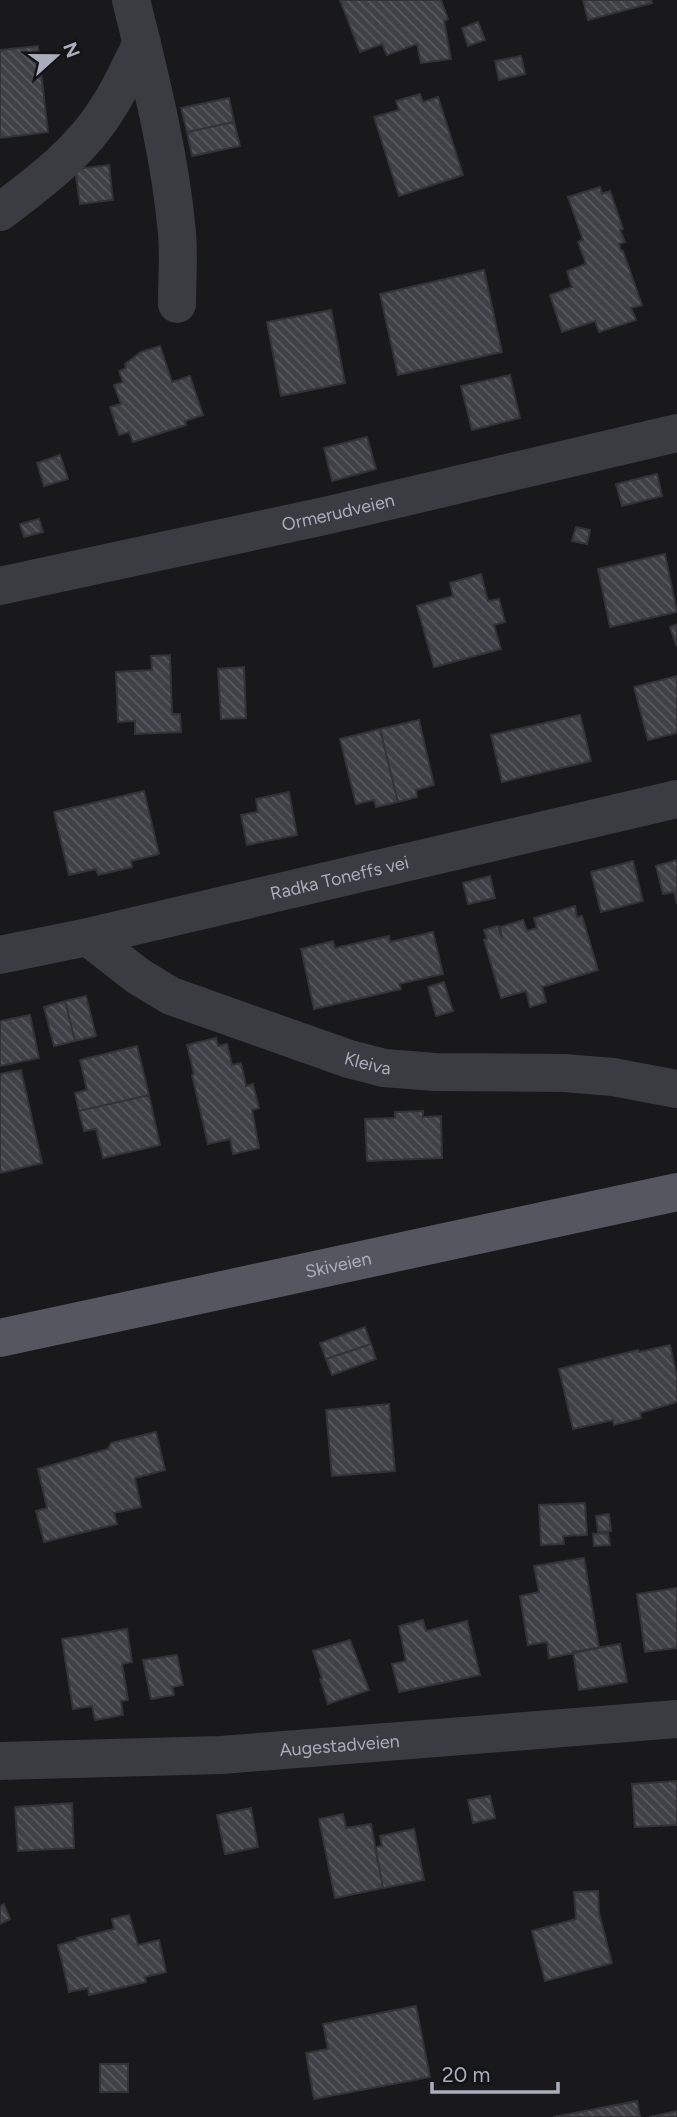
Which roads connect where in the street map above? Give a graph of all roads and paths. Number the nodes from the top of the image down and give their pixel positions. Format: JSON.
{"nodes":[{"id":1,"x":131,"y":0,"type":"edge"},
{"id":2,"x":142,"y":43,"type":"junction"},
{"id":3,"x":0,"y":212,"type":"edge"},
{"id":4,"x":177,"y":304,"type":"dead end"},
{"id":5,"x":677,"y":433,"type":"edge"},
{"id":6,"x":0,"y":586,"type":"edge"},
{"id":7,"x":677,"y":799,"type":"edge"},
{"id":8,"x":88,"y":937,"type":"junction"},
{"id":9,"x":0,"y":955,"type":"edge"},
{"id":10,"x":677,"y":1089,"type":"edge"},
{"id":11,"x":677,"y":1192,"type":"edge"},
{"id":12,"x":0,"y":1338,"type":"edge"},
{"id":13,"x":677,"y":1720,"type":"edge"},
{"id":14,"x":0,"y":1761,"type":"edge"}],
"edges":[{"from":1,"to":2,"type":"street"},
{"from":2,"to":3,"type":"street"},
{"from":2,"to":4,"type":"street"},
{"from":5,"to":6,"type":"street","name":"Ormerudveien"},
{"from":7,"to":8,"type":"street","name":"Radka Toneffs vei"},
{"from":8,"to":9,"type":"street","name":"Radka Toneffs vei"},
{"from":8,"to":10,"type":"street","name":"Kleiva"},
{"from":11,"to":12,"type":"main road","name":"Skiveien"},
{"from":13,"to":14,"type":"street","name":"Augestadveien"}]}
